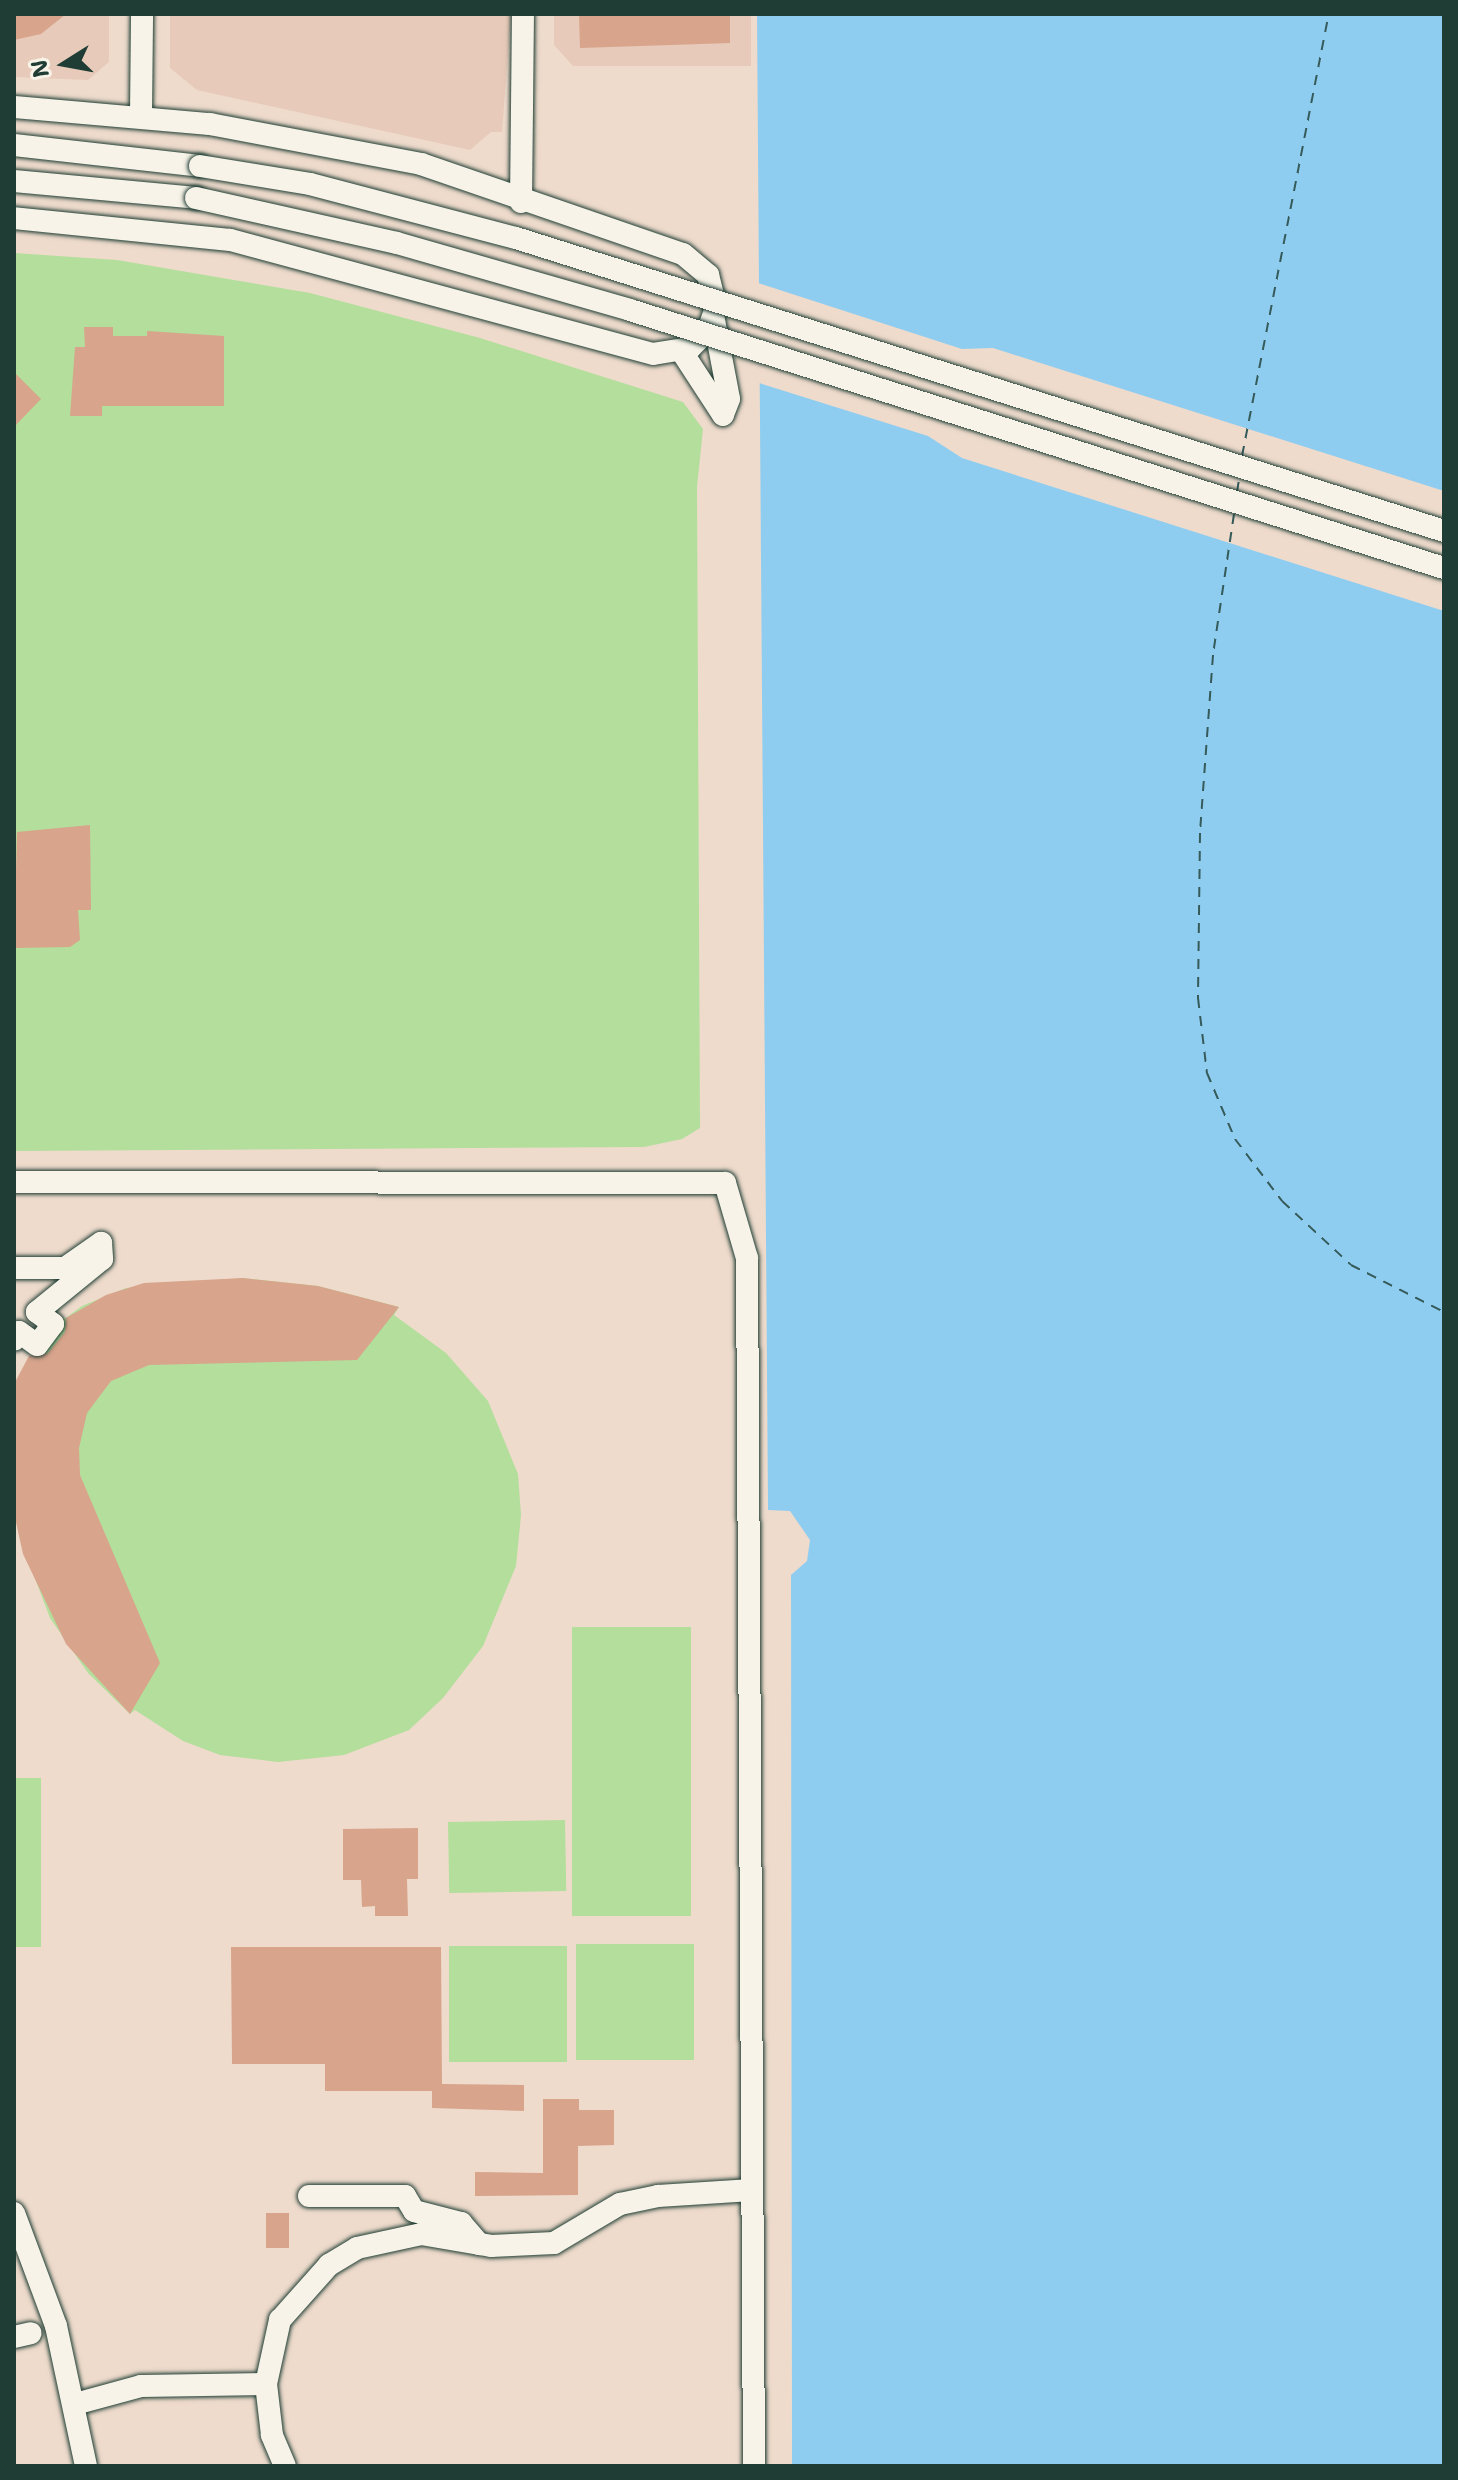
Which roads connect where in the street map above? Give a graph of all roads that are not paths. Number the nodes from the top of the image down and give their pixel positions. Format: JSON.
{"nodes":[{"id":1,"x":142,"y":14,"type":"edge"},
{"id":2,"x":523,"y":14,"type":"edge"},
{"id":3,"x":14,"y":107,"type":"edge"},
{"id":4,"x":141,"y":114,"type":"junction"},
{"id":5,"x":14,"y":145,"type":"edge"},
{"id":6,"x":14,"y":181,"type":"edge"},
{"id":7,"x":521,"y":202,"type":"junction"},
{"id":8,"x":14,"y":218,"type":"edge"},
{"id":9,"x":714,"y":319,"type":"junction"},
{"id":10,"x":682,"y":352,"type":"junction"},
{"id":11,"x":1444,"y":531,"type":"edge"},
{"id":12,"x":1444,"y":568,"type":"edge"},
{"id":13,"x":14,"y":1182,"type":"edge"},
{"id":14,"x":14,"y":1268,"type":"edge"},
{"id":15,"x":14,"y":1340,"type":"edge"},
{"id":16,"x":752,"y":2190,"type":"junction"},
{"id":17,"x":309,"y":2196,"type":"dead end"},
{"id":18,"x":14,"y":2213,"type":"edge"},
{"id":19,"x":479,"y":2244,"type":"junction"},
{"id":20,"x":266,"y":2384,"type":"junction"},
{"id":21,"x":75,"y":2404,"type":"junction"},
{"id":22,"x":86,"y":2466,"type":"edge"},
{"id":23,"x":285,"y":2466,"type":"edge"},
{"id":24,"x":754,"y":2466,"type":"edge"}],
"edges":[{"from":1,"to":4,"type":"street"},
{"from":2,"to":7,"type":"street"},
{"from":3,"to":4,"type":"street"},
{"from":4,"to":7,"type":"street"},
{"from":5,"to":11,"type":"street","bridge":true},
{"from":6,"to":12,"type":"street","bridge":true},
{"from":7,"to":9,"type":"street"},
{"from":8,"to":10,"type":"street"},
{"from":9,"to":10,"type":"street"},
{"from":9,"to":10,"type":"street"},
{"from":13,"to":16,"type":"street"},
{"from":14,"to":15,"type":"street"},
{"from":16,"to":19,"type":"street"},
{"from":16,"to":24,"type":"street"},
{"from":17,"to":19,"type":"street"},
{"from":18,"to":21,"type":"street"},
{"from":19,"to":20,"type":"street"},
{"from":20,"to":21,"type":"street"},
{"from":20,"to":23,"type":"street"},
{"from":21,"to":22,"type":"street"}]}
